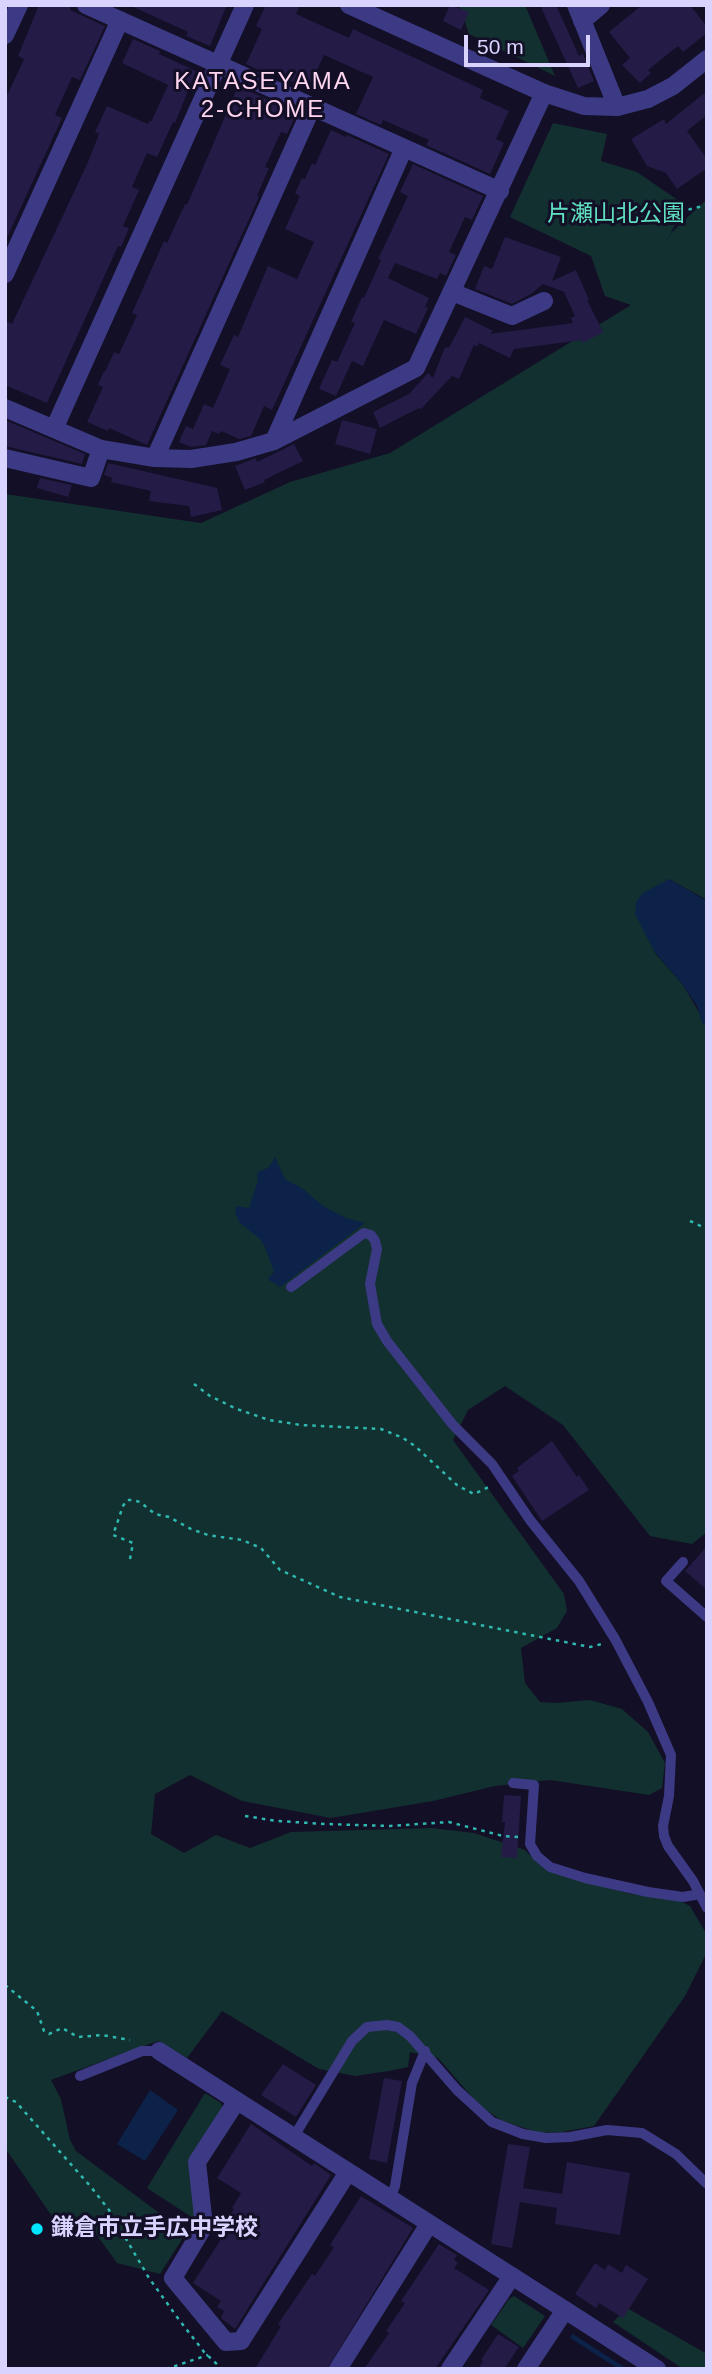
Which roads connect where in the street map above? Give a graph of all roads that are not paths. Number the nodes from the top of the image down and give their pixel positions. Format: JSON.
{"nodes":[{"id":1,"x":19,"y":5,"type":"edge"},
{"id":2,"x":86,"y":5,"type":"edge"},
{"id":3,"x":245,"y":5,"type":"edge"},
{"id":4,"x":349,"y":5,"type":"edge"},
{"id":5,"x":601,"y":5,"type":"edge"},
{"id":6,"x":369,"y":9,"type":"edge"},
{"id":7,"x":579,"y":13,"type":"edge"},
{"id":8,"x":120,"y":20,"type":"junction"},
{"id":9,"x":5,"y":35,"type":"edge"},
{"id":10,"x":707,"y":59,"type":"edge"},
{"id":11,"x":219,"y":65,"type":"junction"},
{"id":12,"x":544,"y":93,"type":"junction"},
{"id":13,"x":312,"y":107,"type":"junction"},
{"id":14,"x":617,"y":107,"type":"junction"},
{"id":15,"x":404,"y":148,"type":"junction"},
{"id":16,"x":500,"y":191,"type":"junction"},
{"id":17,"x":5,"y":274,"type":"edge"},
{"id":18,"x":452,"y":292,"type":"junction"},
{"id":19,"x":544,"y":300,"type":"dead end"},
{"id":20,"x":5,"y":408,"type":"edge"},
{"id":21,"x":54,"y":429,"type":"junction"},
{"id":22,"x":274,"y":441,"type":"junction"},
{"id":23,"x":101,"y":449,"type":"junction"},
{"id":24,"x":5,"y":458,"type":"edge"},
{"id":25,"x":156,"y":458,"type":"junction"},
{"id":26,"x":290,"y":1287,"type":"dead end"},
{"id":27,"x":683,"y":1562,"type":"dead end"},
{"id":28,"x":707,"y":1617,"type":"edge"},
{"id":29,"x":513,"y":1783,"type":"dead end"},
{"id":30,"x":700,"y":1894,"type":"junction"},
{"id":31,"x":707,"y":1908,"type":"edge"},
{"id":32,"x":153,"y":2051,"type":"joint"},
{"id":33,"x":425,"y":2051,"type":"junction"},
{"id":34,"x":80,"y":2076,"type":"dead end"},
{"id":35,"x":236,"y":2102,"type":"junction"},
{"id":36,"x":293,"y":2138,"type":"junction"},
{"id":37,"x":693,"y":2170,"type":"junction"},
{"id":38,"x":348,"y":2172,"type":"junction"},
{"id":39,"x":707,"y":2172,"type":"edge"},
{"id":40,"x":707,"y":2183,"type":"edge"},
{"id":41,"x":390,"y":2199,"type":"junction"},
{"id":42,"x":429,"y":2224,"type":"junction"},
{"id":43,"x":512,"y":2276,"type":"junction"},
{"id":44,"x":565,"y":2310,"type":"junction"},
{"id":45,"x":534,"y":2365,"type":"edge"},
{"id":46,"x":338,"y":2369,"type":"edge"},
{"id":47,"x":450,"y":2369,"type":"edge"},
{"id":48,"x":657,"y":2369,"type":"edge"}],
"edges":[{"from":1,"to":9,"type":"street"},
{"from":2,"to":8,"type":"street"},
{"from":3,"to":11,"type":"street"},
{"from":4,"to":6,"type":"street"},
{"from":5,"to":7,"type":"street"},
{"from":6,"to":12,"type":"street"},
{"from":7,"to":14,"type":"street"},
{"from":8,"to":11,"type":"street"},
{"from":8,"to":17,"type":"street"},
{"from":10,"to":14,"type":"street"},
{"from":11,"to":13,"type":"street"},
{"from":11,"to":21,"type":"street"},
{"from":12,"to":14,"type":"street"},
{"from":12,"to":16,"type":"street"},
{"from":13,"to":15,"type":"street"},
{"from":13,"to":25,"type":"street"},
{"from":15,"to":16,"type":"street"},
{"from":15,"to":22,"type":"street"},
{"from":16,"to":18,"type":"street"},
{"from":18,"to":19,"type":"street"},
{"from":18,"to":22,"type":"street"},
{"from":20,"to":21,"type":"street"},
{"from":21,"to":23,"type":"street"},
{"from":22,"to":25,"type":"street"},
{"from":23,"to":24,"type":"street"},
{"from":23,"to":25,"type":"street"},
{"from":26,"to":30,"type":"lane"},
{"from":27,"to":28,"type":"lane"},
{"from":29,"to":30,"type":"lane"},
{"from":30,"to":31,"type":"lane"},
{"from":32,"to":34,"type":"lane"},
{"from":32,"to":35,"type":"street"},
{"from":33,"to":36,"type":"lane"},
{"from":33,"to":37,"type":"lane"},
{"from":33,"to":41,"type":"lane"},
{"from":35,"to":36,"type":"street"},
{"from":35,"to":38,"type":"street"},
{"from":36,"to":38,"type":"street"},
{"from":37,"to":39,"type":"lane"},
{"from":37,"to":40,"type":"lane"},
{"from":38,"to":41,"type":"street"},
{"from":41,"to":42,"type":"street"},
{"from":42,"to":43,"type":"street"},
{"from":42,"to":46,"type":"street"},
{"from":43,"to":44,"type":"street"},
{"from":43,"to":47,"type":"street"},
{"from":44,"to":45,"type":"street"},
{"from":44,"to":48,"type":"street"}]}
